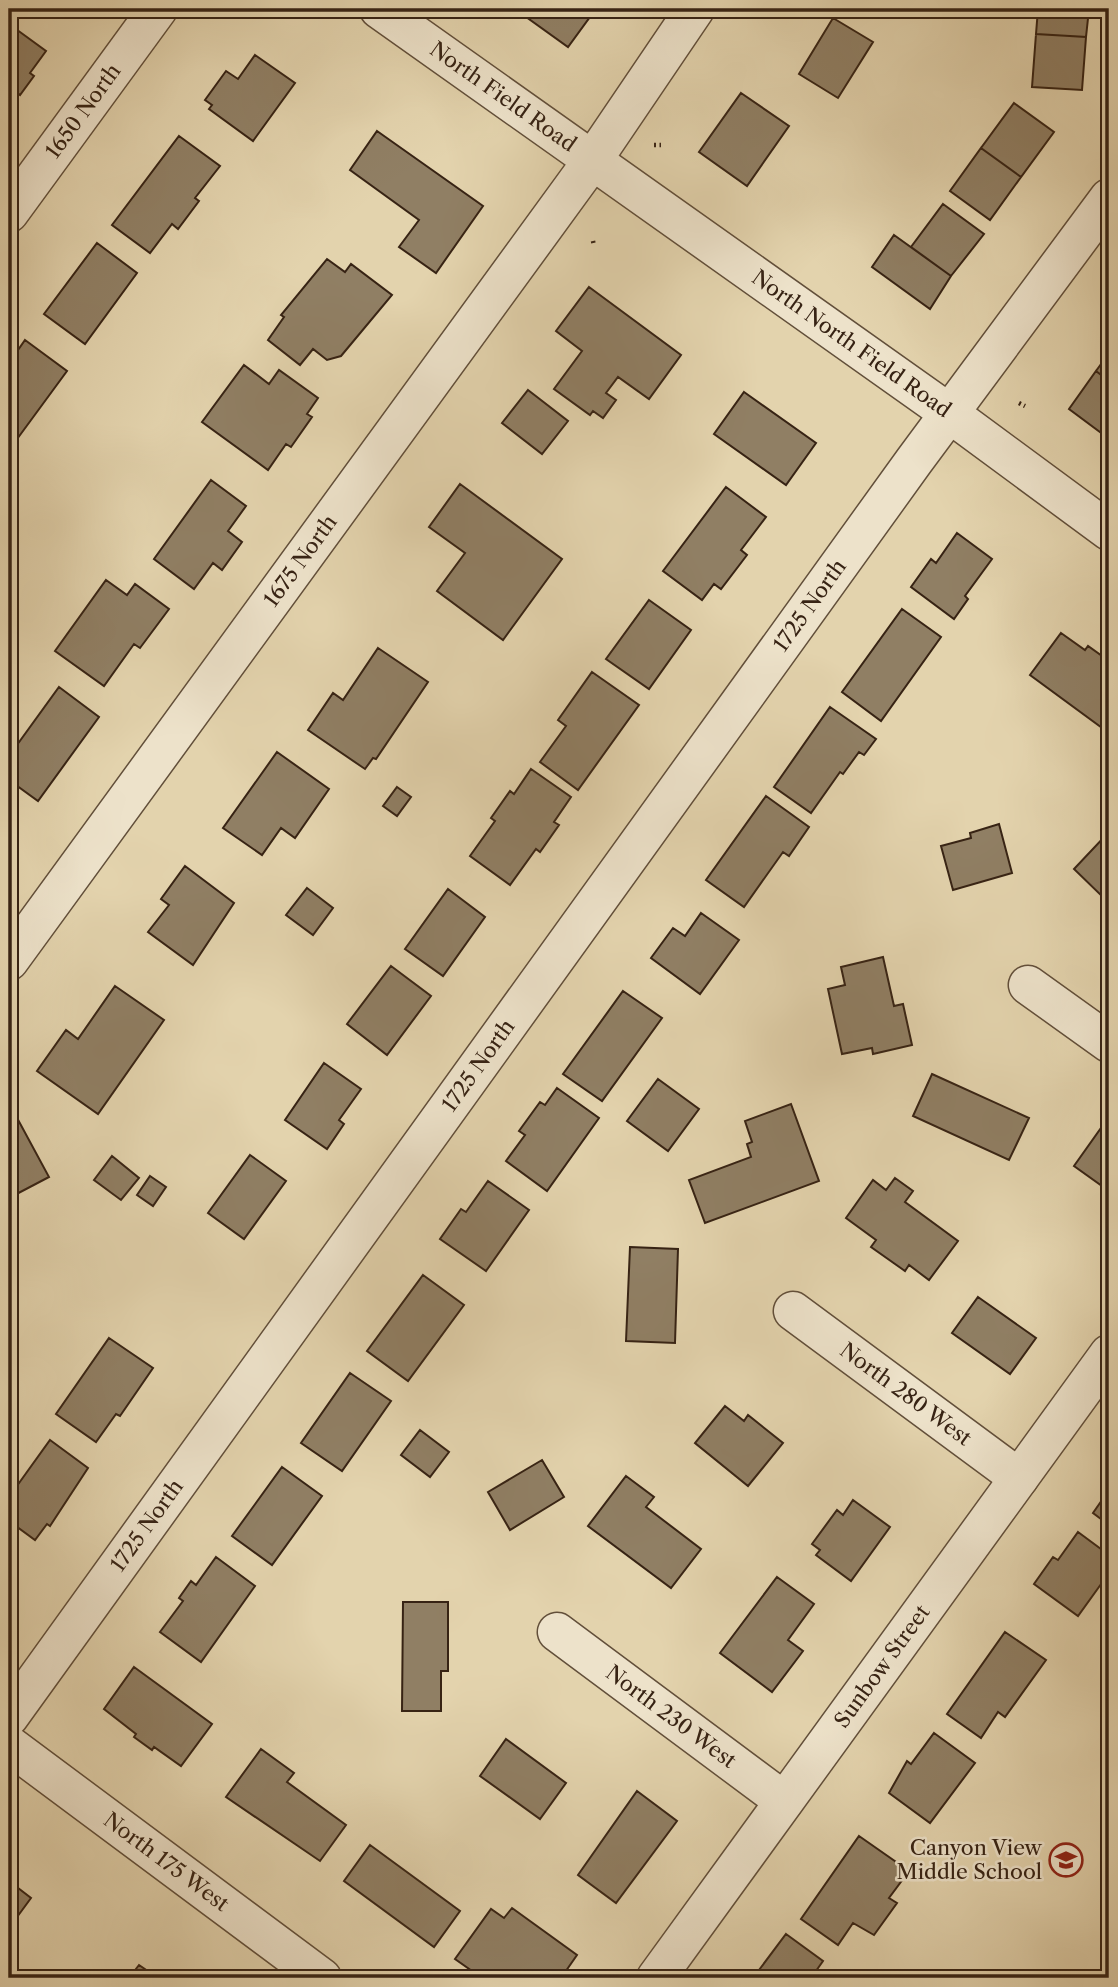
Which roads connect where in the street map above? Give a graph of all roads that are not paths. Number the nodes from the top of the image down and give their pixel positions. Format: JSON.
{"nodes":[{"id":1,"x":158,"y":9,"type":"edge"},
{"id":2,"x":379,"y":9,"type":"edge"},
{"id":3,"x":695,"y":9,"type":"edge"},
{"id":4,"x":592,"y":161,"type":"junction"},
{"id":5,"x":1109,"y":198,"type":"edge"},
{"id":6,"x":9,"y":213,"type":"edge"},
{"id":7,"x":949,"y":413,"type":"junction"},
{"id":8,"x":1109,"y":531,"type":"edge"},
{"id":9,"x":9,"y":961,"type":"edge"},
{"id":10,"x":1028,"y":985,"type":"dead end"},
{"id":11,"x":1109,"y":1044,"type":"edge"},
{"id":12,"x":793,"y":1311,"type":"dead end"},
{"id":13,"x":1109,"y":1354,"type":"edge"},
{"id":14,"x":1019,"y":1478,"type":"junction"},
{"id":15,"x":557,"y":1632,"type":"dead end"},
{"id":16,"x":9,"y":1717,"type":"edge"},
{"id":17,"x":9,"y":1745,"type":"edge"},
{"id":18,"x":784,"y":1801,"type":"junction"},
{"id":19,"x":322,"y":1978,"type":"edge"},
{"id":20,"x":656,"y":1978,"type":"edge"}],
"edges":[{"from":1,"to":6,"type":"street","name":"1650 North"},
{"from":2,"to":4,"type":"street","name":"North Field Road"},
{"from":3,"to":4,"type":"street","name":"1675 North"},
{"from":4,"to":7,"type":"street","name":"North North Field Road"},
{"from":4,"to":9,"type":"street","name":"1675 North"},
{"from":5,"to":7,"type":"street","name":"1725 North"},
{"from":7,"to":8,"type":"street","name":"North North Field Road"},
{"from":7,"to":16,"type":"street","name":"1725 North"},
{"from":10,"to":11,"type":"street"},
{"from":12,"to":14,"type":"street","name":"North 280 West"},
{"from":13,"to":14,"type":"street","name":"Sunbow Street"},
{"from":14,"to":18,"type":"street","name":"Sunbow Street"},
{"from":15,"to":18,"type":"street","name":"North 230 West"},
{"from":17,"to":19,"type":"street","name":"North 175 West"},
{"from":18,"to":20,"type":"street","name":"Sunbow Street"}]}
